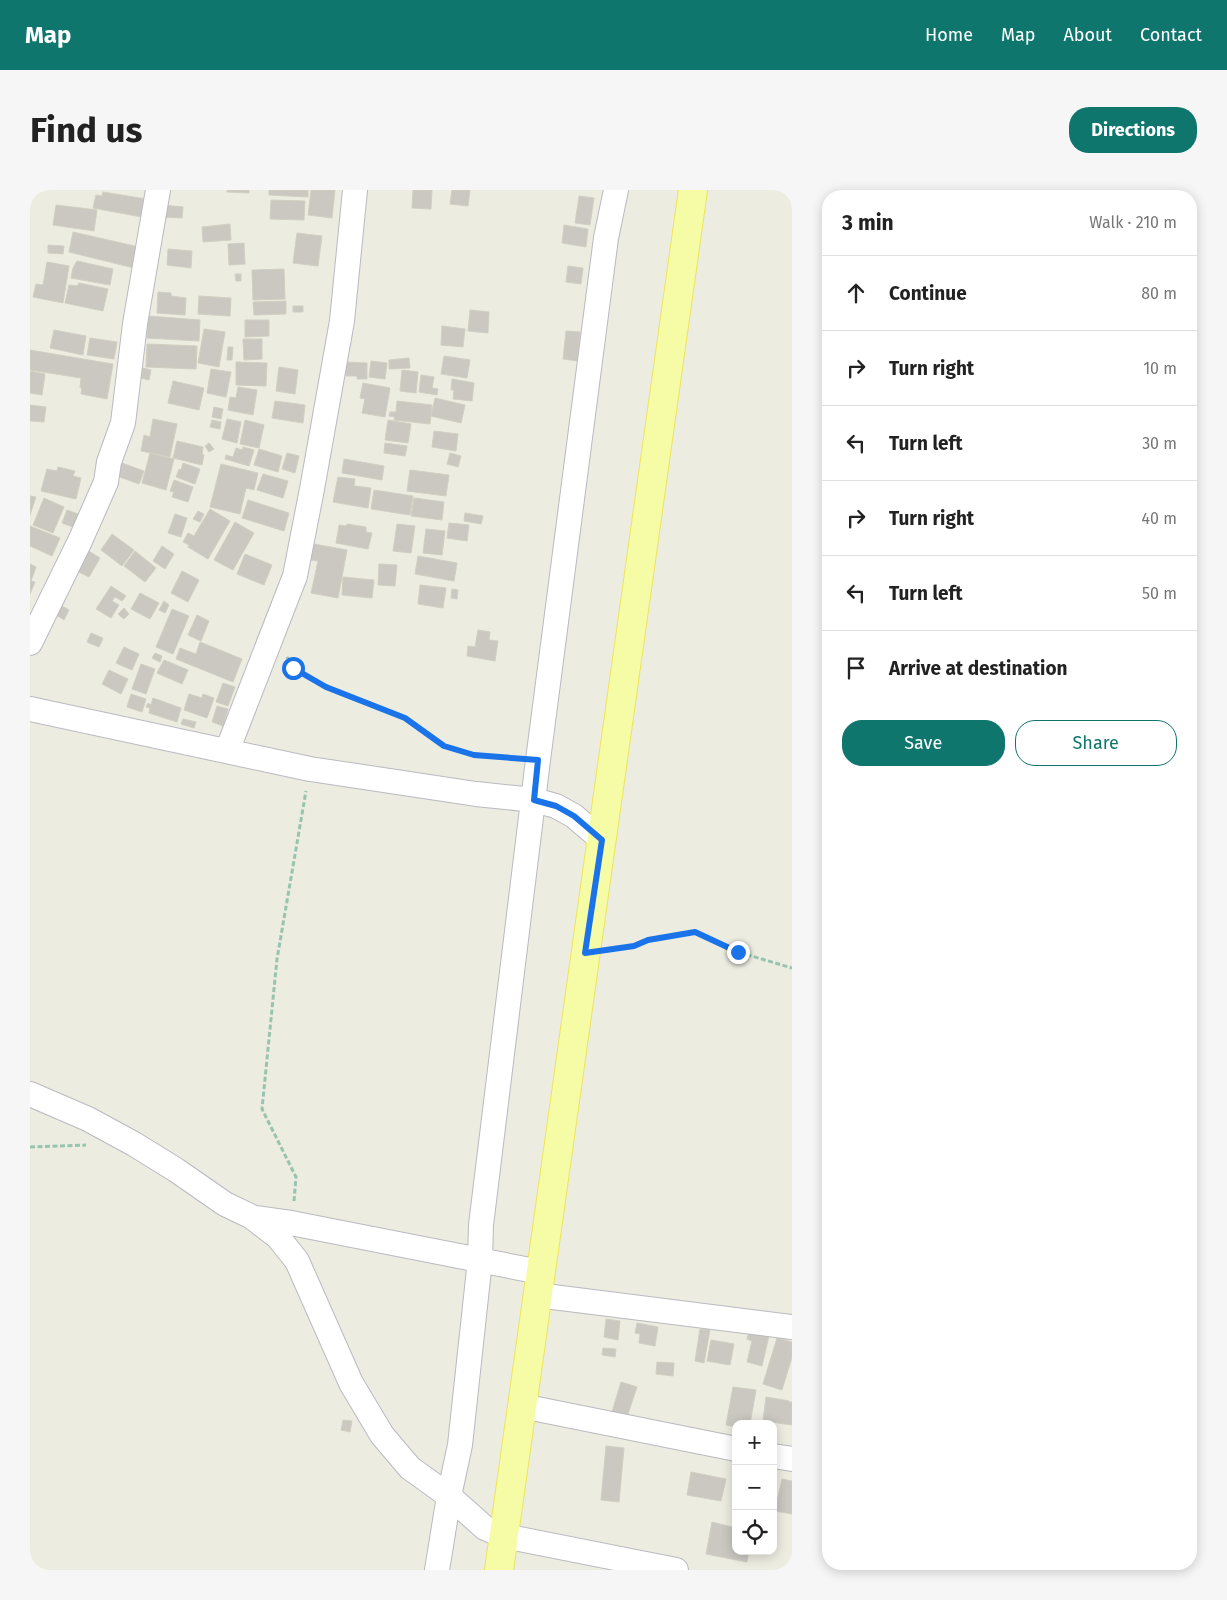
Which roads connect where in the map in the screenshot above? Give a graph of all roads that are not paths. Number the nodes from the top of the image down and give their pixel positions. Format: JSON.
{"nodes":[{"id":1,"x":158,"y":190,"type":"edge"},
{"id":2,"x":355,"y":190,"type":"edge"},
{"id":3,"x":616,"y":190,"type":"edge"},
{"id":4,"x":693,"y":190,"type":"edge"},
{"id":5,"x":30,"y":643,"type":"edge"},
{"id":6,"x":30,"y":709,"type":"edge"},
{"id":7,"x":227,"y":751,"type":"junction"},
{"id":8,"x":534,"y":800,"type":"junction"},
{"id":9,"x":602,"y":840,"type":"junction"},
{"id":10,"x":30,"y":1094,"type":"edge"},
{"id":11,"x":252,"y":1217,"type":"junction"},
{"id":12,"x":480,"y":1260,"type":"junction"},
{"id":13,"x":539,"y":1283,"type":"junction"},
{"id":14,"x":792,"y":1327,"type":"edge"},
{"id":15,"x":522,"y":1406,"type":"junction"},
{"id":16,"x":732,"y":1448,"type":"edge"},
{"id":17,"x":777,"y":1457,"type":"edge"},
{"id":18,"x":792,"y":1459,"type":"edge"},
{"id":19,"x":449,"y":1496,"type":"junction"},
{"id":20,"x":504,"y":1536,"type":"junction"},
{"id":21,"x":437,"y":1570,"type":"edge"},
{"id":22,"x":499,"y":1570,"type":"edge"},
{"id":23,"x":676,"y":1570,"type":"edge"}],
"edges":[{"from":1,"to":5,"type":"street"},
{"from":2,"to":7,"type":"street"},
{"from":3,"to":8,"type":"street"},
{"from":4,"to":9,"type":"main road"},
{"from":6,"to":7,"type":"street"},
{"from":7,"to":8,"type":"street"},
{"from":8,"to":9,"type":"street"},
{"from":8,"to":12,"type":"street"},
{"from":9,"to":13,"type":"main road"},
{"from":10,"to":11,"type":"street"},
{"from":11,"to":12,"type":"street"},
{"from":11,"to":19,"type":"street"},
{"from":12,"to":13,"type":"street"},
{"from":12,"to":19,"type":"street"},
{"from":13,"to":14,"type":"street"},
{"from":13,"to":15,"type":"main road"},
{"from":15,"to":16,"type":"street"},
{"from":15,"to":20,"type":"main road"},
{"from":17,"to":18,"type":"street"},
{"from":19,"to":20,"type":"street"},
{"from":19,"to":21,"type":"street"},
{"from":20,"to":22,"type":"main road"},
{"from":20,"to":23,"type":"street"}]}
